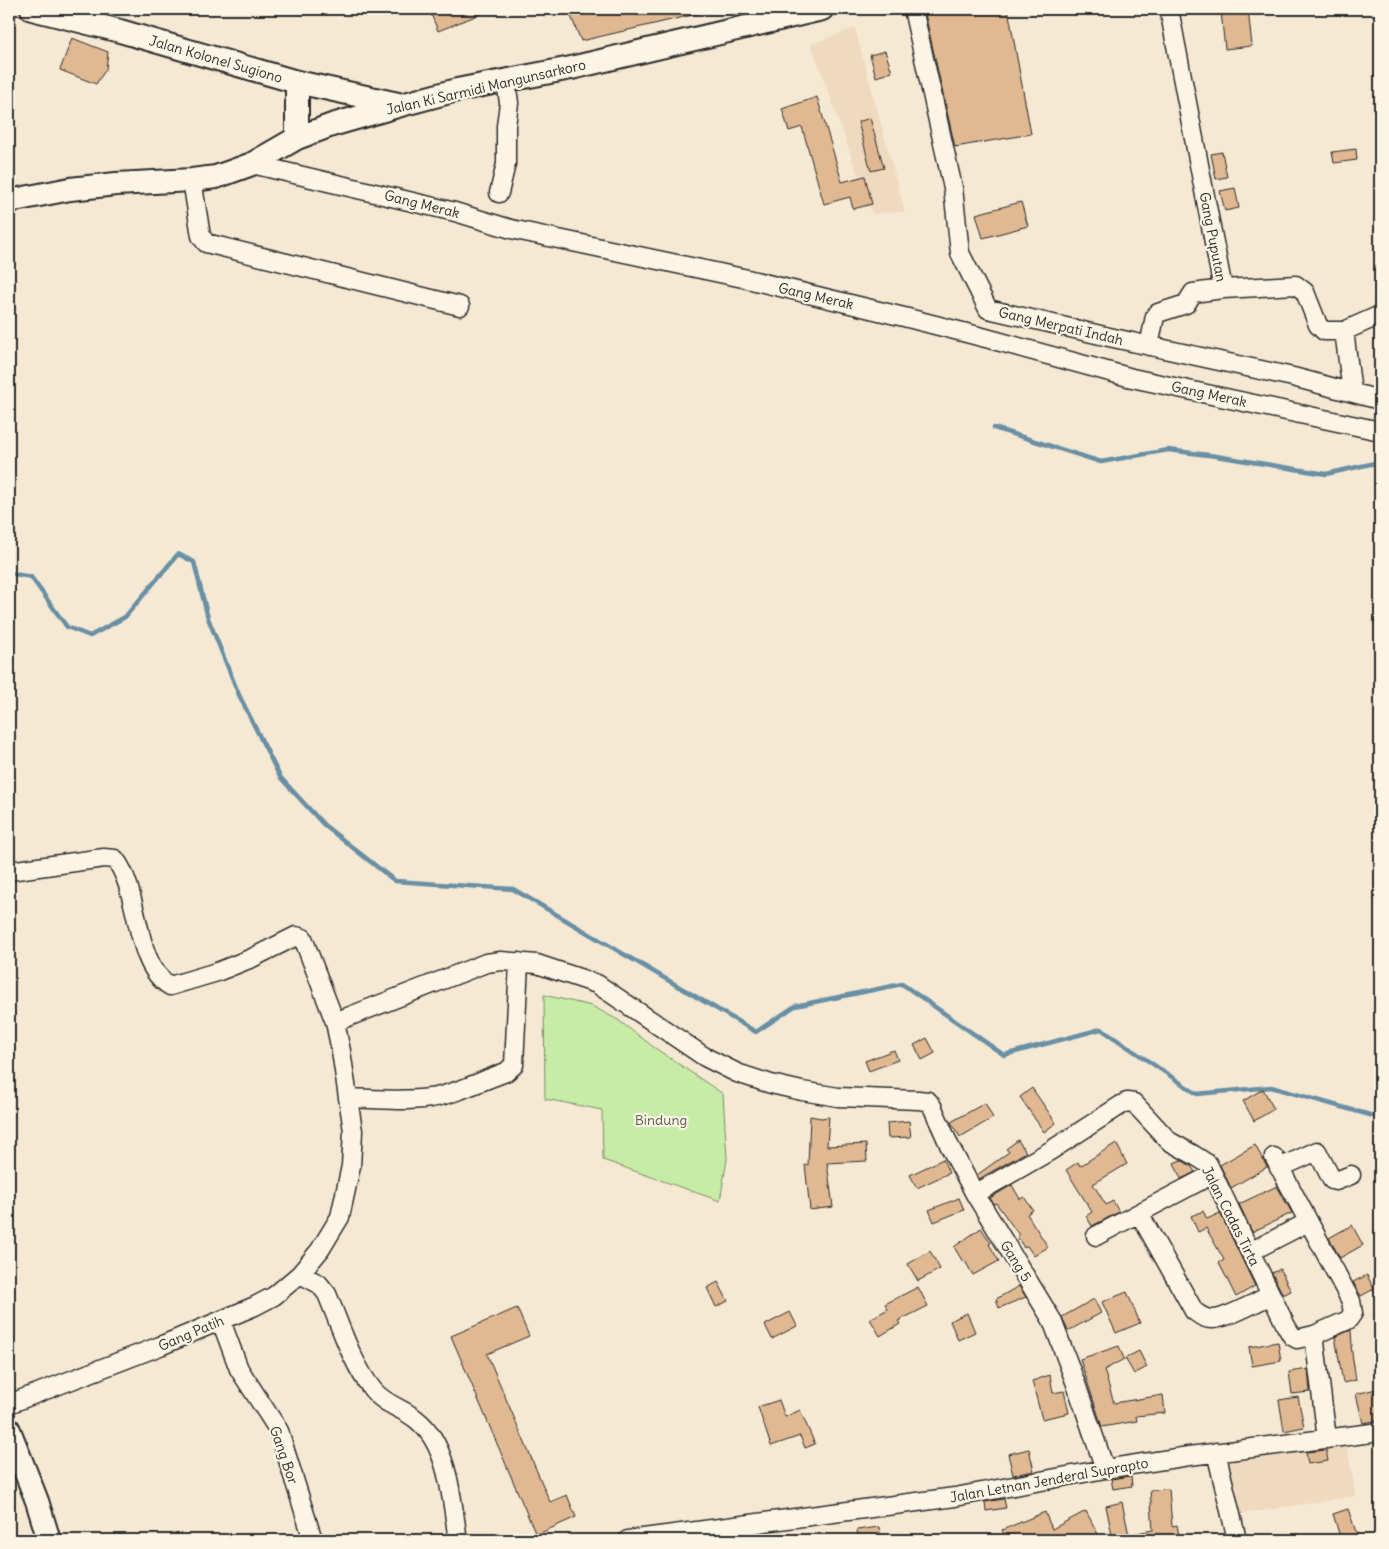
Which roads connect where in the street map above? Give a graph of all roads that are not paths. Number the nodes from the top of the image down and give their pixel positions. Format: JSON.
{"nodes":[{"id":1,"x":32,"y":9,"type":"edge"},
{"id":2,"x":822,"y":9,"type":"edge"},
{"id":3,"x":913,"y":9,"type":"edge"},
{"id":4,"x":1168,"y":9,"type":"edge"},
{"id":5,"x":506,"y":81,"type":"junction"},
{"id":6,"x":297,"y":82,"type":"junction"},
{"id":7,"x":401,"y":105,"type":"junction"},
{"id":8,"x":297,"y":138,"type":"junction"},
{"id":9,"x":252,"y":164,"type":"junction"},
{"id":10,"x":192,"y":180,"type":"junction"},
{"id":11,"x":499,"y":193,"type":"dead end"},
{"id":12,"x":9,"y":201,"type":"edge"},
{"id":13,"x":1223,"y":289,"type":"junction"},
{"id":14,"x":460,"y":306,"type":"dead end"},
{"id":15,"x":1380,"y":315,"type":"edge"},
{"id":16,"x":1344,"y":331,"type":"junction"},
{"id":17,"x":1149,"y":346,"type":"junction"},
{"id":18,"x":1352,"y":392,"type":"junction"},
{"id":19,"x":1380,"y":400,"type":"edge"},
{"id":20,"x":1380,"y":431,"type":"edge"},
{"id":21,"x":9,"y":872,"type":"edge"},
{"id":22,"x":519,"y":962,"type":"junction"},
{"id":23,"x":335,"y":1022,"type":"junction"},
{"id":24,"x":348,"y":1098,"type":"junction"},
{"id":25,"x":1213,"y":1174,"type":"junction"},
{"id":26,"x":1351,"y":1175,"type":"dead end"},
{"id":27,"x":975,"y":1194,"type":"junction"},
{"id":28,"x":1139,"y":1213,"type":"junction"},
{"id":29,"x":1308,"y":1222,"type":"junction"},
{"id":30,"x":1096,"y":1236,"type":"dead end"},
{"id":31,"x":1250,"y":1252,"type":"junction"},
{"id":32,"x":300,"y":1274,"type":"junction"},
{"id":33,"x":1271,"y":1295,"type":"junction"},
{"id":34,"x":221,"y":1321,"type":"junction"},
{"id":35,"x":1314,"y":1335,"type":"junction"},
{"id":36,"x":9,"y":1404,"type":"edge"},
{"id":37,"x":9,"y":1430,"type":"edge"},
{"id":38,"x":1380,"y":1432,"type":"edge"},
{"id":39,"x":1328,"y":1439,"type":"junction"},
{"id":40,"x":1216,"y":1452,"type":"junction"},
{"id":41,"x":1106,"y":1469,"type":"junction"},
{"id":42,"x":720,"y":1535,"type":"edge"},
{"id":43,"x":50,"y":1540,"type":"edge"},
{"id":44,"x":313,"y":1540,"type":"edge"},
{"id":45,"x":458,"y":1540,"type":"edge"},
{"id":46,"x":628,"y":1540,"type":"edge"},
{"id":47,"x":1237,"y":1540,"type":"edge"}],
"edges":[{"from":1,"to":6,"type":"main road","name":"Jalan Kolonel Sugiono"},
{"from":2,"to":5,"type":"main road","name":"Jalan Ki Sarmidi Mangunsarkoro"},
{"from":3,"to":17,"type":"street","name":"Gang Merpati Indah"},
{"from":4,"to":13,"type":"street","name":"Gang Puputan"},
{"from":5,"to":7,"type":"main road","name":"Jalan Ki Sarmidi Mangunsarkoro"},
{"from":5,"to":11,"type":"street"},
{"from":6,"to":7,"type":"main road","name":"Jalan Kolonel Sugiono"},
{"from":6,"to":8,"type":"main road"},
{"from":7,"to":8,"type":"main road","name":"Jalan Ki Sarmidi Mangunsarkoro"},
{"from":8,"to":9,"type":"main road","name":"Jalan Ki Sarmidi Mangunsarkoro"},
{"from":9,"to":10,"type":"main road","name":"Jalan Ki Sarmidi Mangunsarkoro"},
{"from":9,"to":20,"type":"street","name":"Gang Merak"},
{"from":10,"to":12,"type":"main road","name":"Jalan Ki Sarmidi Mangunsarkoro"},
{"from":10,"to":14,"type":"street"},
{"from":13,"to":16,"type":"street","name":"Gang Puputan"},
{"from":13,"to":17,"type":"street"},
{"from":15,"to":16,"type":"street"},
{"from":16,"to":18,"type":"street"},
{"from":17,"to":18,"type":"street","name":"Gang Merpati Indah"},
{"from":18,"to":19,"type":"street","name":"Gang Merpati Indah"},
{"from":21,"to":23,"type":"street","name":"Gang Patih"},
{"from":22,"to":23,"type":"street"},
{"from":22,"to":24,"type":"street"},
{"from":22,"to":27,"type":"street","name":"Gang 5"},
{"from":23,"to":24,"type":"street","name":"Gang Patih"},
{"from":24,"to":32,"type":"street","name":"Gang Patih"},
{"from":25,"to":27,"type":"street","name":"Jalan Cadas Tirta"},
{"from":25,"to":28,"type":"street"},
{"from":25,"to":31,"type":"street","name":"Jalan Cadas Tirta"},
{"from":26,"to":29,"type":"street","name":"Jalan Cadas Tirta"},
{"from":27,"to":41,"type":"street","name":"Gang 5"},
{"from":28,"to":30,"type":"street"},
{"from":28,"to":33,"type":"street"},
{"from":29,"to":31,"type":"street"},
{"from":29,"to":35,"type":"street","name":"Jalan Cadas Tirta"},
{"from":31,"to":33,"type":"street","name":"Jalan Cadas Tirta"},
{"from":32,"to":34,"type":"street","name":"Gang Patih"},
{"from":32,"to":45,"type":"street"},
{"from":33,"to":35,"type":"street","name":"Jalan Cadas Tirta"},
{"from":34,"to":36,"type":"street","name":"Gang Patih"},
{"from":34,"to":44,"type":"street","name":"Gang Bor"},
{"from":35,"to":39,"type":"street"},
{"from":37,"to":43,"type":"main road"},
{"from":38,"to":39,"type":"street","name":"Jalan Letnan Jenderal Suprapto"},
{"from":39,"to":40,"type":"street","name":"Jalan Letnan Jenderal Suprapto"},
{"from":40,"to":41,"type":"street","name":"Jalan Letnan Jenderal Suprapto"},
{"from":40,"to":47,"type":"street"},
{"from":41,"to":42,"type":"street","name":"Jalan Letnan Jenderal Suprapto"},
{"from":42,"to":46,"type":"street","name":"Jalan Letnan Jenderal Suprapto"}]}
